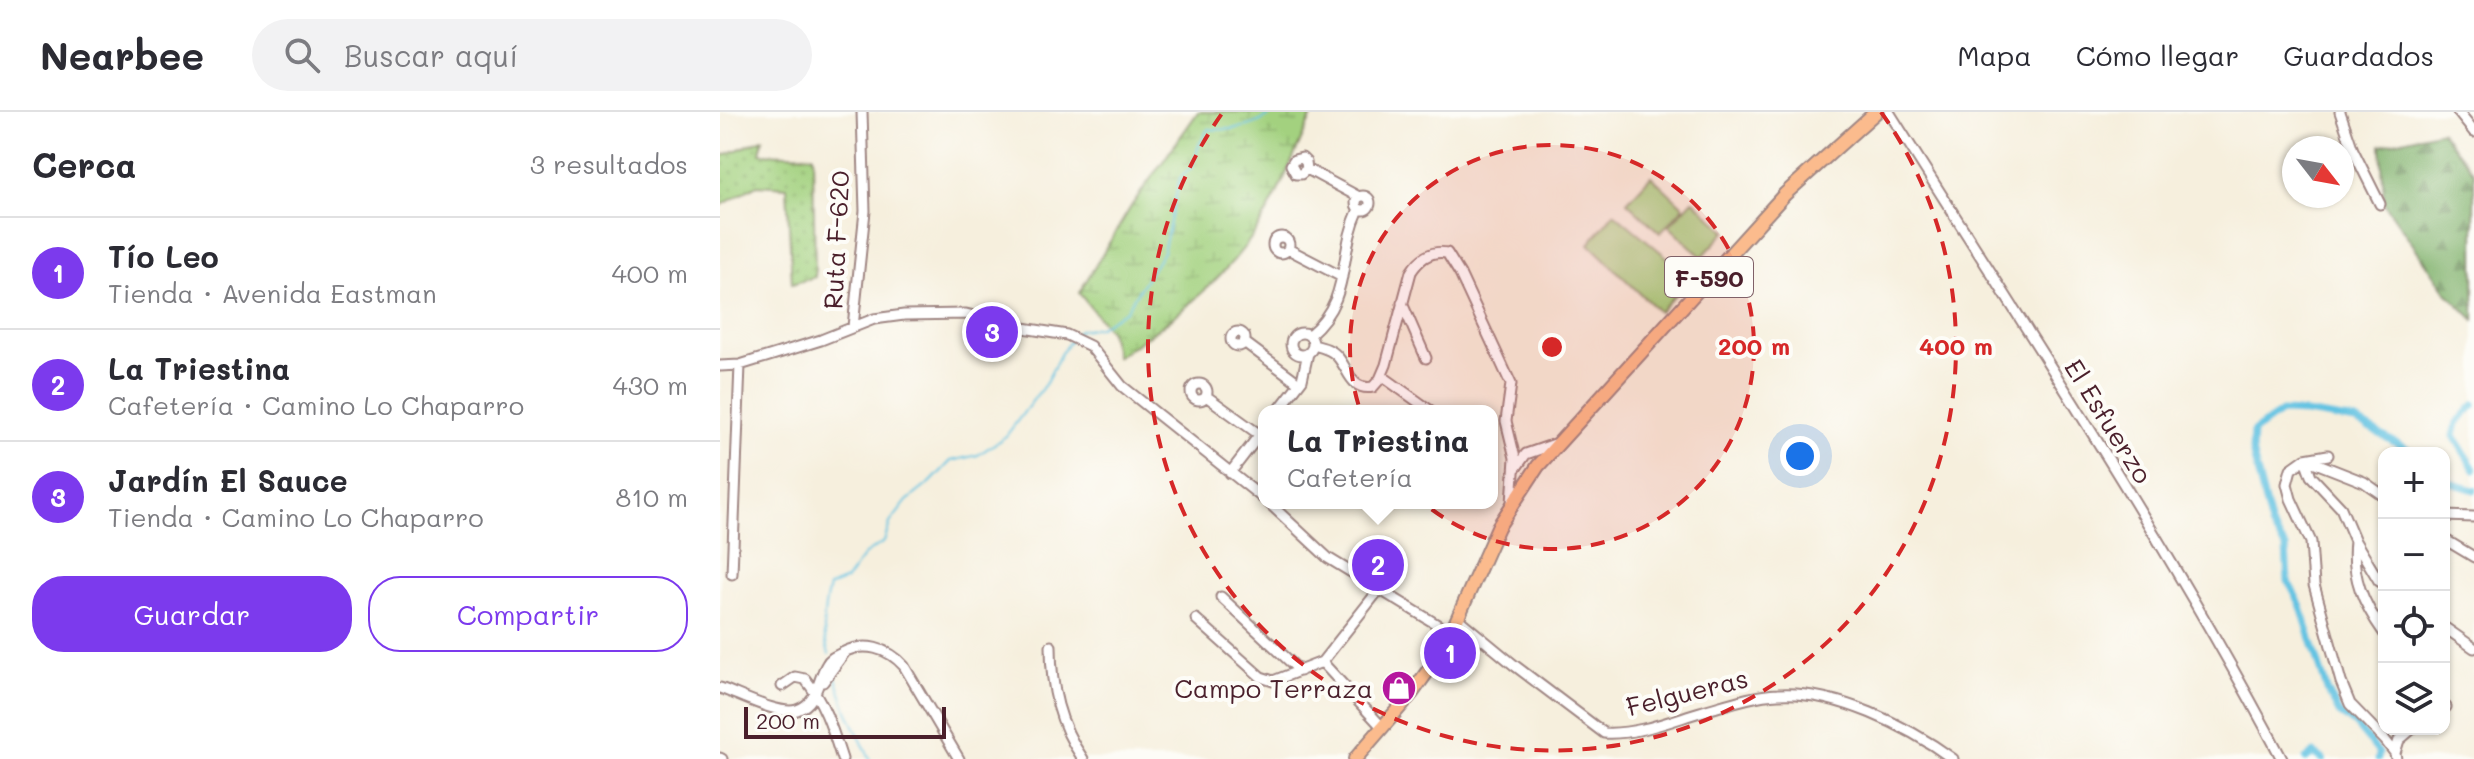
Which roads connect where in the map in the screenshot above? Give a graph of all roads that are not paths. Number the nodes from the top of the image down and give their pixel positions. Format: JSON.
{"nodes":[{"id":1,"x":862,"y":112,"type":"edge"},
{"id":2,"x":1876,"y":112,"type":"edge"},
{"id":3,"x":1889,"y":112,"type":"edge"},
{"id":4,"x":2340,"y":112,"type":"edge"},
{"id":5,"x":2458,"y":112,"type":"edge"},
{"id":6,"x":2474,"y":132,"type":"edge"},
{"id":7,"x":1307,"y":169,"type":"dead end"},
{"id":8,"x":2380,"y":204,"type":"dead end"},
{"id":9,"x":1288,"y":249,"type":"dead end"},
{"id":10,"x":1342,"y":277,"type":"junction"},
{"id":11,"x":1402,"y":303,"type":"junction"},
{"id":12,"x":853,"y":327,"type":"junction"},
{"id":13,"x":1244,"y":342,"type":"dead end"},
{"id":14,"x":1310,"y":344,"type":"junction"},
{"id":15,"x":1426,"y":358,"type":"dead end"},
{"id":16,"x":740,"y":365,"type":"junction"},
{"id":17,"x":720,"y":366,"type":"edge"},
{"id":18,"x":1382,"y":376,"type":"junction"},
{"id":19,"x":1299,"y":383,"type":"junction"},
{"id":20,"x":1206,"y":396,"type":"dead end"},
{"id":21,"x":1282,"y":405,"type":"edge"},
{"id":22,"x":1423,"y":405,"type":"edge"},
{"id":23,"x":1258,"y":429,"type":"edge"},
{"id":24,"x":1258,"y":437,"type":"edge"},
{"id":25,"x":1558,"y":443,"type":"junction"},
{"id":26,"x":1512,"y":444,"type":"junction"},
{"id":27,"x":1533,"y":451,"type":"junction"},
{"id":28,"x":2328,"y":455,"type":"dead end"},
{"id":29,"x":2305,"y":459,"type":"junction"},
{"id":30,"x":1514,"y":471,"type":"junction"},
{"id":31,"x":1230,"y":473,"type":"junction"},
{"id":32,"x":2378,"y":492,"type":"edge"},
{"id":33,"x":1258,"y":494,"type":"edge"},
{"id":34,"x":1512,"y":503,"type":"junction"},
{"id":35,"x":1275,"y":509,"type":"edge"},
{"id":36,"x":2450,"y":516,"type":"edge"},
{"id":37,"x":2474,"y":517,"type":"edge"},
{"id":38,"x":2355,"y":541,"type":"junction"},
{"id":39,"x":2450,"y":543,"type":"edge"},
{"id":40,"x":2474,"y":557,"type":"edge"},
{"id":41,"x":732,"y":574,"type":"dead end"},
{"id":42,"x":2378,"y":579,"type":"edge"},
{"id":43,"x":1378,"y":591,"type":"junction"},
{"id":44,"x":1221,"y":597,"type":"dead end"},
{"id":45,"x":1457,"y":618,"type":"junction"},
{"id":46,"x":1196,"y":619,"type":"dead end"},
{"id":47,"x":2378,"y":624,"type":"edge"},
{"id":48,"x":2450,"y":631,"type":"edge"},
{"id":49,"x":1451,"y":633,"type":"junction"},
{"id":50,"x":1051,"y":646,"type":"dead end"},
{"id":51,"x":2474,"y":648,"type":"edge"},
{"id":52,"x":1322,"y":662,"type":"junction"},
{"id":53,"x":1300,"y":671,"type":"junction"},
{"id":54,"x":782,"y":686,"type":"dead end"},
{"id":55,"x":720,"y":688,"type":"edge"},
{"id":56,"x":816,"y":691,"type":"junction"},
{"id":57,"x":1383,"y":728,"type":"junction"},
{"id":58,"x":2405,"y":735,"type":"edge"},
{"id":59,"x":2395,"y":756,"type":"edge"},
{"id":60,"x":842,"y":759,"type":"edge"},
{"id":61,"x":959,"y":759,"type":"edge"},
{"id":62,"x":1083,"y":759,"type":"edge"},
{"id":63,"x":1355,"y":759,"type":"edge"},
{"id":64,"x":1953,"y":759,"type":"edge"},
{"id":65,"x":2282,"y":759,"type":"edge"}],
"edges":[{"from":1,"to":12,"type":"street","name":"Ruta F-620"},
{"from":2,"to":25,"type":"main road","number":"F-590"},
{"from":3,"to":65,"type":"street","name":"El Esfuerzo"},
{"from":4,"to":8,"type":"street"},
{"from":5,"to":6,"type":"street"},
{"from":7,"to":10,"type":"street"},
{"from":9,"to":10,"type":"street"},
{"from":10,"to":14,"type":"street"},
{"from":11,"to":15,"type":"street"},
{"from":11,"to":18,"type":"street"},
{"from":11,"to":26,"type":"street"},
{"from":12,"to":16,"type":"street","name":"Ruta F-620"},
{"from":12,"to":31,"type":"street"},
{"from":13,"to":19,"type":"street"},
{"from":14,"to":18,"type":"street"},
{"from":14,"to":19,"type":"street"},
{"from":16,"to":17,"type":"street","name":"Ruta F-620"},
{"from":16,"to":41,"type":"street"},
{"from":18,"to":22,"type":"street"},
{"from":19,"to":21,"type":"street"},
{"from":20,"to":23,"type":"street"},
{"from":24,"to":31,"type":"street"},
{"from":25,"to":27,"type":"street"},
{"from":25,"to":34,"type":"main road","number":"F-590"},
{"from":26,"to":27,"type":"street"},
{"from":26,"to":30,"type":"street"},
{"from":27,"to":30,"type":"street"},
{"from":28,"to":29,"type":"street"},
{"from":29,"to":32,"type":"street"},
{"from":29,"to":38,"type":"street"},
{"from":29,"to":59,"type":"street"},
{"from":30,"to":34,"type":"street"},
{"from":31,"to":33,"type":"street"},
{"from":34,"to":45,"type":"main road","number":"F-590"},
{"from":35,"to":43,"type":"street"},
{"from":36,"to":37,"type":"street"},
{"from":38,"to":42,"type":"street"},
{"from":38,"to":47,"type":"street"},
{"from":39,"to":40,"type":"street"},
{"from":43,"to":49,"type":"street"},
{"from":43,"to":52,"type":"street"},
{"from":44,"to":53,"type":"street"},
{"from":45,"to":49,"type":"main road","number":"F-590"},
{"from":45,"to":64,"type":"street","name":"Felgueras"},
{"from":46,"to":53,"type":"street"},
{"from":48,"to":51,"type":"street"},
{"from":49,"to":57,"type":"main road","number":"F-590"},
{"from":50,"to":62,"type":"street"},
{"from":52,"to":53,"type":"street"},
{"from":52,"to":57,"type":"street"},
{"from":54,"to":56,"type":"street"},
{"from":55,"to":56,"type":"street"},
{"from":56,"to":60,"type":"street"},
{"from":56,"to":61,"type":"street"},
{"from":57,"to":63,"type":"main road","number":"F-590"},
{"from":58,"to":59,"type":"street"}]}
